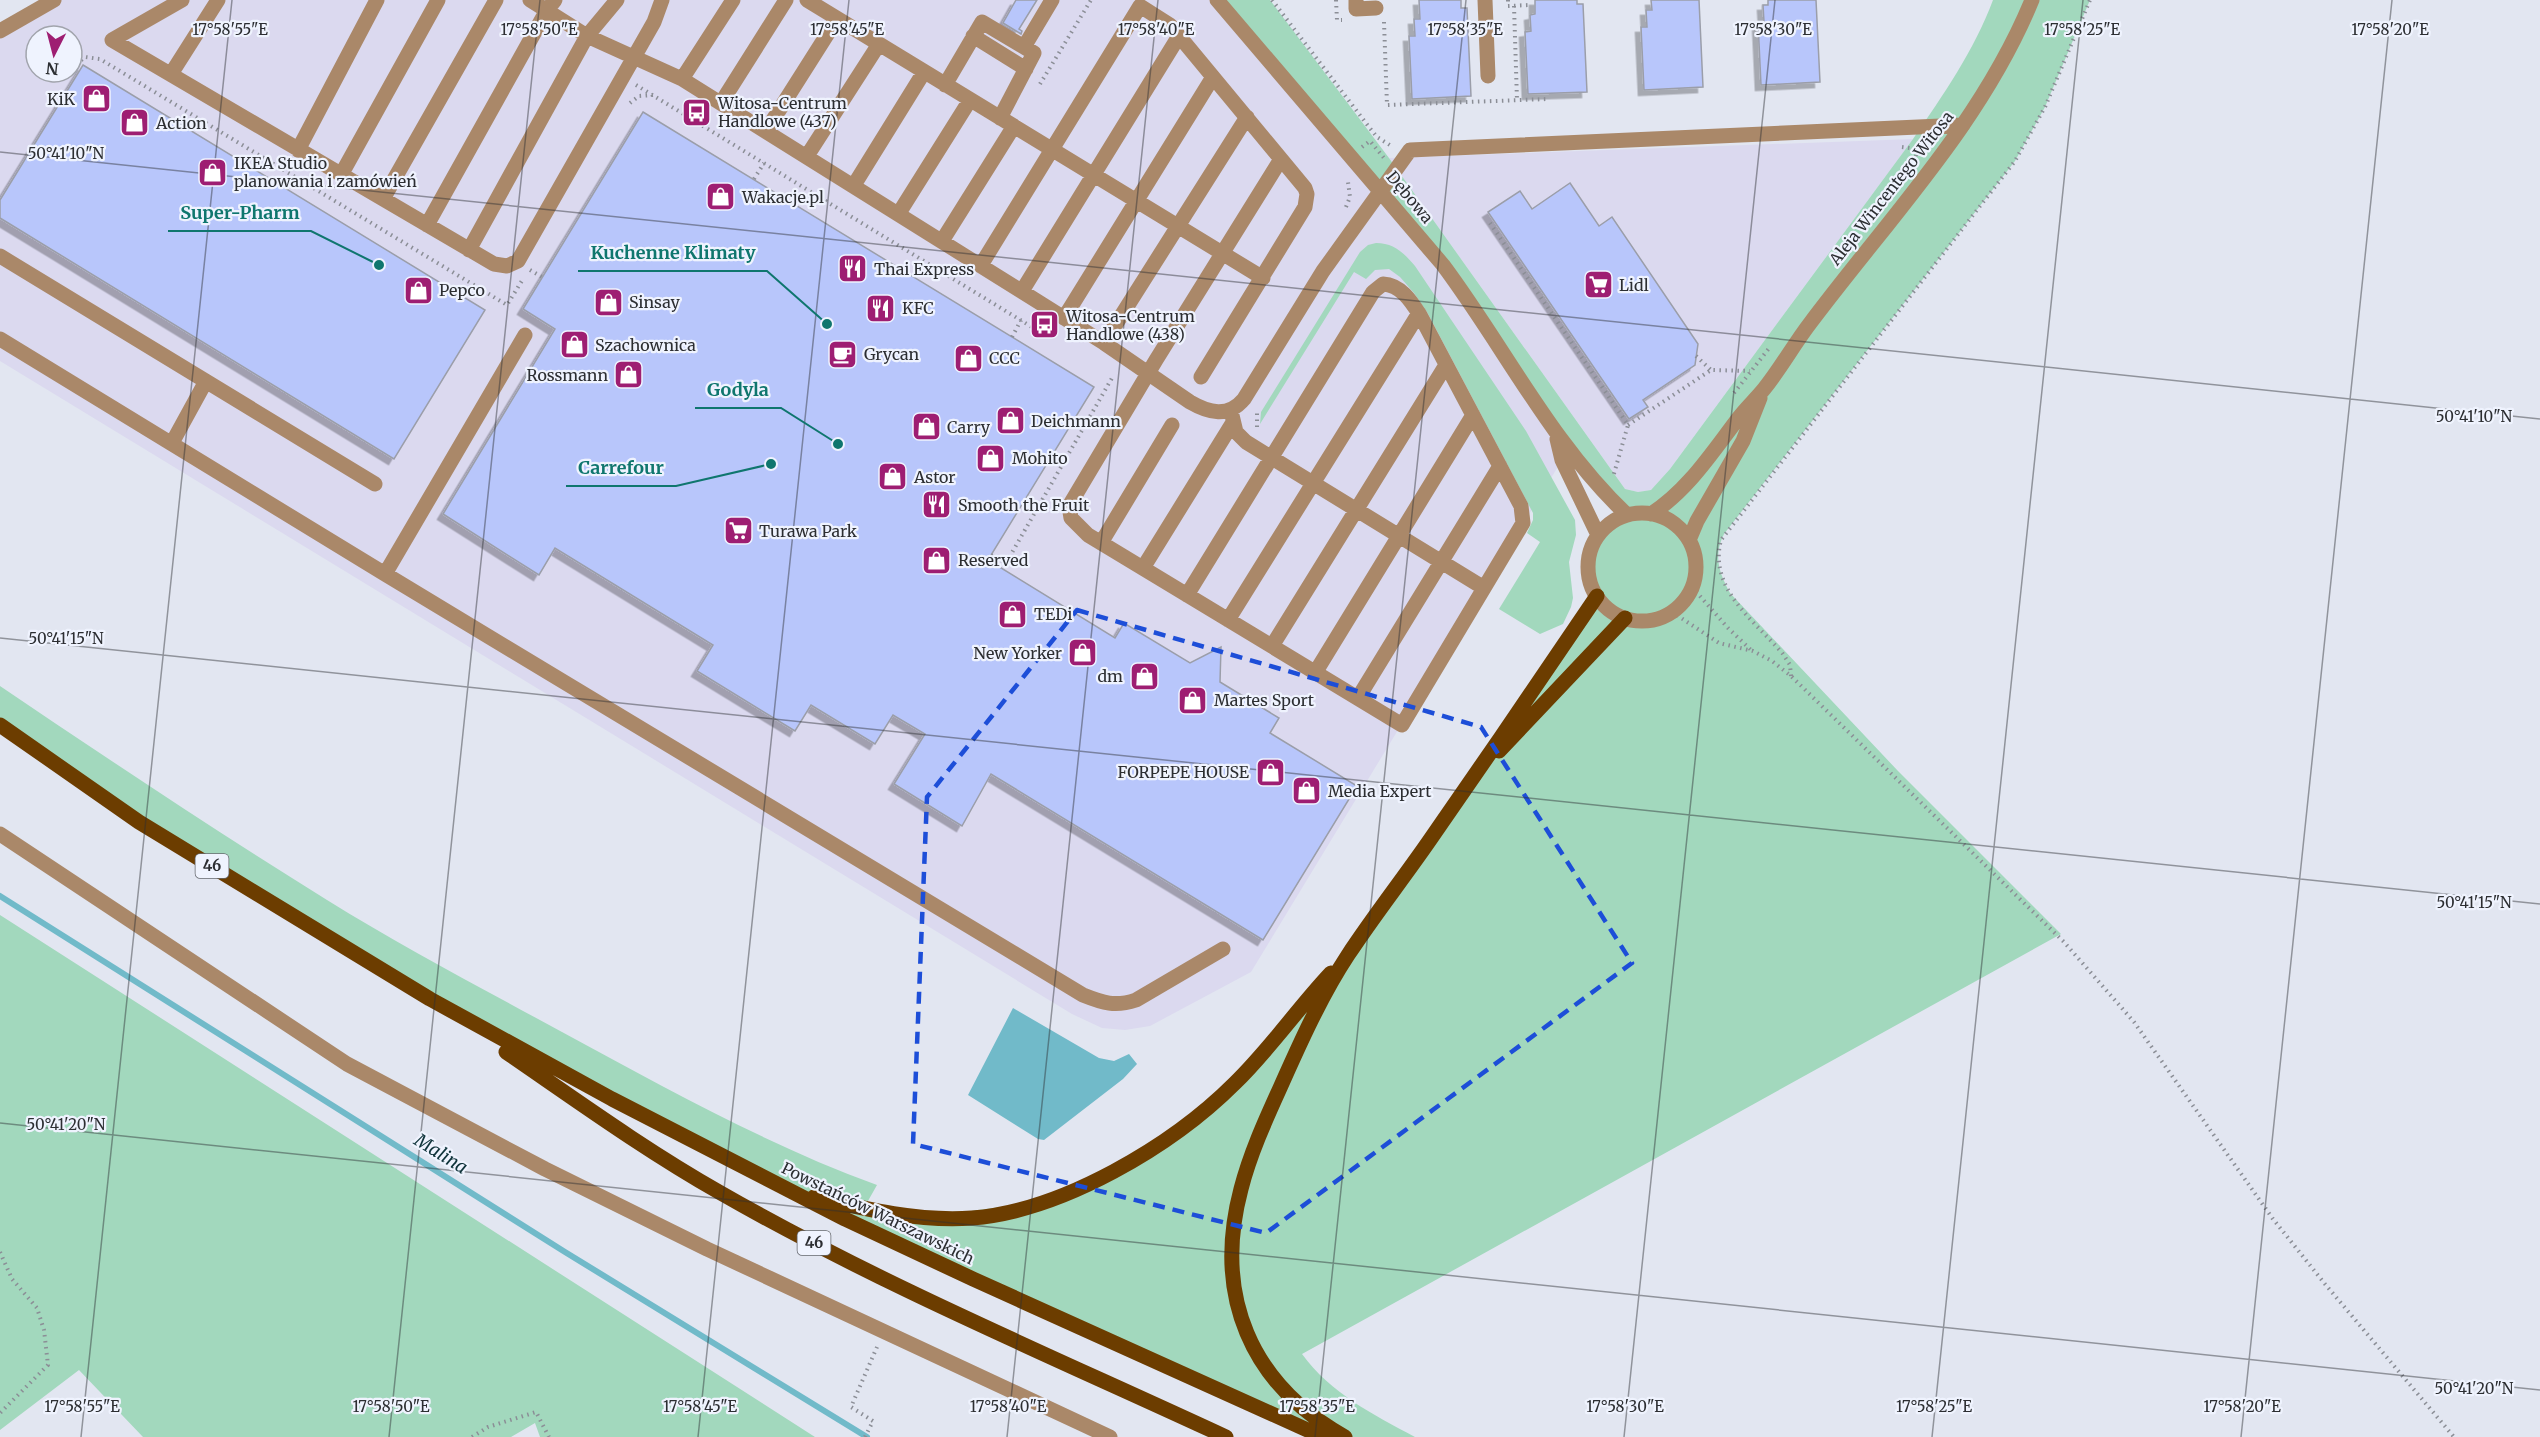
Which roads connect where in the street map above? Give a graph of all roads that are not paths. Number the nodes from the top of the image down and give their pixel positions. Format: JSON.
{"nodes":[{"id":1,"x":54,"y":0,"type":"edge"},
{"id":2,"x":182,"y":0,"type":"edge"},
{"id":3,"x":218,"y":0,"type":"edge"},
{"id":4,"x":377,"y":0,"type":"edge"},
{"id":5,"x":438,"y":0,"type":"edge"},
{"id":6,"x":496,"y":0,"type":"edge"},
{"id":7,"x":530,"y":0,"type":"edge"},
{"id":8,"x":617,"y":0,"type":"edge"},
{"id":9,"x":662,"y":0,"type":"edge"},
{"id":10,"x":733,"y":0,"type":"edge"},
{"id":11,"x":786,"y":0,"type":"edge"},
{"id":12,"x":807,"y":0,"type":"edge"},
{"id":13,"x":1052,"y":0,"type":"edge"},
{"id":14,"x":1217,"y":0,"type":"edge"},
{"id":15,"x":1356,"y":0,"type":"edge"},
{"id":16,"x":1485,"y":0,"type":"edge"},
{"id":17,"x":2032,"y":0,"type":"edge"},
{"id":18,"x":551,"y":5,"type":"edge"},
{"id":19,"x":1380,"y":13,"type":"road end"},
{"id":20,"x":837,"y":19,"type":"junction"},
{"id":21,"x":0,"y":31,"type":"edge"},
{"id":22,"x":586,"y":36,"type":"junction"},
{"id":23,"x":973,"y":36,"type":"junction"},
{"id":24,"x":1179,"y":36,"type":"junction"},
{"id":25,"x":879,"y":44,"type":"junction"},
{"id":26,"x":1024,"y":47,"type":"junction"},
{"id":27,"x":633,"y":57,"type":"junction"},
{"id":28,"x":1026,"y":69,"type":"junction"},
{"id":29,"x":924,"y":72,"type":"junction"},
{"id":30,"x":171,"y":74,"type":"junction"},
{"id":31,"x":1488,"y":76,"type":"dead end"},
{"id":32,"x":1213,"y":77,"type":"junction"},
{"id":33,"x":682,"y":79,"type":"junction"},
{"id":34,"x":945,"y":85,"type":"junction"},
{"id":35,"x":970,"y":100,"type":"junction"},
{"id":36,"x":721,"y":103,"type":"junction"},
{"id":37,"x":1247,"y":117,"type":"junction"},
{"id":38,"x":1007,"y":122,"type":"junction"},
{"id":39,"x":1963,"y":125,"type":"junction"},
{"id":40,"x":766,"y":131,"type":"junction"},
{"id":41,"x":298,"y":150,"type":"junction"},
{"id":42,"x":1052,"y":150,"type":"junction"},
{"id":43,"x":807,"y":156,"type":"junction"},
{"id":44,"x":1281,"y":159,"type":"junction"},
{"id":45,"x":341,"y":175,"type":"junction"},
{"id":46,"x":1094,"y":175,"type":"junction"},
{"id":47,"x":854,"y":185,"type":"junction"},
{"id":48,"x":1380,"y":189,"type":"junction"},
{"id":49,"x":383,"y":199,"type":"junction"},
{"id":50,"x":1137,"y":201,"type":"junction"},
{"id":51,"x":899,"y":213,"type":"junction"},
{"id":52,"x":427,"y":225,"type":"junction"},
{"id":53,"x":1178,"y":226,"type":"junction"},
{"id":54,"x":942,"y":241,"type":"junction"},
{"id":55,"x":469,"y":250,"type":"junction"},
{"id":56,"x":1222,"y":253,"type":"junction"},
{"id":57,"x":0,"y":256,"type":"edge"},
{"id":58,"x":981,"y":265,"type":"junction"},
{"id":59,"x":1263,"y":278,"type":"junction"},
{"id":60,"x":1022,"y":291,"type":"junction"},
{"id":61,"x":1419,"y":314,"type":"junction"},
{"id":62,"x":1064,"y":318,"type":"junction"},
{"id":63,"x":525,"y":335,"type":"dead end"},
{"id":64,"x":0,"y":339,"type":"edge"},
{"id":65,"x":1104,"y":343,"type":"junction"},
{"id":66,"x":1446,"y":364,"type":"junction"},
{"id":67,"x":1148,"y":374,"type":"junction"},
{"id":68,"x":1201,"y":377,"type":"dead end"},
{"id":69,"x":206,"y":381,"type":"junction"},
{"id":70,"x":1764,"y":390,"type":"junction"},
{"id":71,"x":1473,"y":415,"type":"junction"},
{"id":72,"x":1232,"y":418,"type":"junction"},
{"id":73,"x":1172,"y":425,"type":"dead end"},
{"id":74,"x":1555,"y":433,"type":"junction"},
{"id":75,"x":172,"y":442,"type":"junction"},
{"id":76,"x":1271,"y":458,"type":"junction"},
{"id":77,"x":1500,"y":466,"type":"junction"},
{"id":78,"x":1312,"y":483,"type":"junction"},
{"id":79,"x":375,"y":484,"type":"dead end"},
{"id":80,"x":1355,"y":509,"type":"junction"},
{"id":81,"x":1651,"y":514,"type":"junction"},
{"id":82,"x":1627,"y":515,"type":"junction"},
{"id":83,"x":1598,"y":535,"type":"junction"},
{"id":84,"x":1399,"y":536,"type":"junction"},
{"id":85,"x":1689,"y":540,"type":"junction"},
{"id":86,"x":1101,"y":543,"type":"junction"},
{"id":87,"x":1441,"y":562,"type":"junction"},
{"id":88,"x":1143,"y":568,"type":"junction"},
{"id":89,"x":385,"y":574,"type":"junction"},
{"id":90,"x":1484,"y":588,"type":"junction"},
{"id":91,"x":1187,"y":595,"type":"junction"},
{"id":92,"x":1597,"y":596,"type":"junction"},
{"id":93,"x":1625,"y":618,"type":"junction"},
{"id":94,"x":1228,"y":620,"type":"junction"},
{"id":95,"x":1272,"y":646,"type":"junction"},
{"id":96,"x":1315,"y":673,"type":"junction"},
{"id":97,"x":1358,"y":698,"type":"junction"},
{"id":98,"x":0,"y":725,"type":"edge"},
{"id":99,"x":1482,"y":765,"type":"junction"},
{"id":100,"x":0,"y":834,"type":"edge"},
{"id":101,"x":1223,"y":949,"type":"dead end"},
{"id":102,"x":1347,"y":956,"type":"junction"},
{"id":103,"x":430,"y":999,"type":"junction"},
{"id":104,"x":791,"y":1191,"type":"junction"},
{"id":105,"x":1110,"y":1437,"type":"edge"},
{"id":106,"x":1226,"y":1437,"type":"edge"},
{"id":107,"x":1323,"y":1437,"type":"edge"},
{"id":108,"x":1345,"y":1437,"type":"edge"}],
"edges":[{"from":1,"to":21,"type":"street"},
{"from":2,"to":30,"type":"street"},
{"from":3,"to":30,"type":"street"},
{"from":4,"to":41,"type":"street"},
{"from":5,"to":45,"type":"street"},
{"from":6,"to":49,"type":"street"},
{"from":7,"to":18,"type":"street"},
{"from":8,"to":22,"type":"street"},
{"from":9,"to":27,"type":"street"},
{"from":10,"to":33,"type":"street"},
{"from":11,"to":36,"type":"street"},
{"from":12,"to":20,"type":"street"},
{"from":13,"to":26,"type":"street"},
{"from":14,"to":48,"type":"street","name":"Dębowa"},
{"from":15,"to":19,"type":"street"},
{"from":16,"to":31,"type":"street"},
{"from":17,"to":39,"type":"street","name":"Aleja Wincentego Witosa"},
{"from":18,"to":22,"type":"street"},
{"from":18,"to":52,"type":"street"},
{"from":20,"to":25,"type":"street"},
{"from":20,"to":40,"type":"street"},
{"from":22,"to":27,"type":"street"},
{"from":22,"to":55,"type":"street"},
{"from":23,"to":26,"type":"street"},
{"from":23,"to":28,"type":"street"},
{"from":23,"to":34,"type":"street"},
{"from":24,"to":32,"type":"street"},
{"from":24,"to":42,"type":"street"},
{"from":24,"to":46,"type":"street"},
{"from":25,"to":29,"type":"street"},
{"from":25,"to":43,"type":"street"},
{"from":26,"to":28,"type":"street"},
{"from":27,"to":33,"type":"street"},
{"from":27,"to":55,"type":"street"},
{"from":28,"to":38,"type":"street"},
{"from":29,"to":34,"type":"street"},
{"from":29,"to":47,"type":"street"},
{"from":30,"to":41,"type":"street"},
{"from":32,"to":37,"type":"street"},
{"from":32,"to":50,"type":"street"},
{"from":33,"to":36,"type":"street"},
{"from":34,"to":35,"type":"street"},
{"from":35,"to":38,"type":"street"},
{"from":35,"to":51,"type":"street"},
{"from":36,"to":40,"type":"street"},
{"from":37,"to":44,"type":"street"},
{"from":37,"to":53,"type":"street"},
{"from":38,"to":42,"type":"street"},
{"from":38,"to":54,"type":"street"},
{"from":39,"to":48,"type":"street"},
{"from":39,"to":70,"type":"street","name":"Aleja Wincentego Witosa"},
{"from":40,"to":43,"type":"street"},
{"from":41,"to":45,"type":"street"},
{"from":42,"to":46,"type":"street"},
{"from":42,"to":58,"type":"street"},
{"from":43,"to":47,"type":"street"},
{"from":44,"to":56,"type":"street"},
{"from":44,"to":59,"type":"street"},
{"from":45,"to":49,"type":"street"},
{"from":46,"to":50,"type":"street"},
{"from":46,"to":60,"type":"street"},
{"from":47,"to":51,"type":"street"},
{"from":48,"to":72,"type":"street"},
{"from":48,"to":74,"type":"street","name":"Dębowa"},
{"from":49,"to":52,"type":"street"},
{"from":50,"to":53,"type":"street"},
{"from":50,"to":62,"type":"street"},
{"from":51,"to":54,"type":"street"},
{"from":52,"to":55,"type":"street"},
{"from":53,"to":56,"type":"street"},
{"from":53,"to":65,"type":"street"},
{"from":54,"to":58,"type":"street"},
{"from":56,"to":59,"type":"street"},
{"from":56,"to":67,"type":"street"},
{"from":57,"to":69,"type":"street"},
{"from":58,"to":60,"type":"street"},
{"from":59,"to":68,"type":"street"},
{"from":60,"to":62,"type":"street"},
{"from":61,"to":66,"type":"street"},
{"from":61,"to":76,"type":"street"},
{"from":61,"to":78,"type":"street"},
{"from":62,"to":65,"type":"street"},
{"from":63,"to":89,"type":"street"},
{"from":64,"to":75,"type":"street"},
{"from":65,"to":67,"type":"street"},
{"from":66,"to":71,"type":"street"},
{"from":66,"to":80,"type":"street"},
{"from":67,"to":72,"type":"street"},
{"from":67,"to":86,"type":"street"},
{"from":69,"to":75,"type":"street"},
{"from":69,"to":79,"type":"street"},
{"from":70,"to":81,"type":"street","name":"Aleja Wincentego Witosa"},
{"from":70,"to":85,"type":"street","name":"Aleja Wincentego Witosa"},
{"from":71,"to":77,"type":"street"},
{"from":71,"to":84,"type":"street"},
{"from":72,"to":76,"type":"street"},
{"from":72,"to":88,"type":"street"},
{"from":73,"to":86,"type":"street"},
{"from":74,"to":82,"type":"street","name":"Dębowa"},
{"from":74,"to":83,"type":"street","name":"Dębowa"},
{"from":75,"to":89,"type":"street"},
{"from":76,"to":78,"type":"street"},
{"from":76,"to":91,"type":"street"},
{"from":77,"to":87,"type":"street"},
{"from":77,"to":90,"type":"street"},
{"from":78,"to":80,"type":"street"},
{"from":78,"to":94,"type":"street"},
{"from":80,"to":84,"type":"street"},
{"from":80,"to":95,"type":"street"},
{"from":81,"to":82,"type":"street"},
{"from":81,"to":85,"type":"street"},
{"from":82,"to":83,"type":"street"},
{"from":83,"to":92,"type":"street"},
{"from":84,"to":87,"type":"street"},
{"from":84,"to":96,"type":"street"},
{"from":85,"to":93,"type":"street"},
{"from":86,"to":88,"type":"street"},
{"from":87,"to":90,"type":"street"},
{"from":87,"to":97,"type":"street"},
{"from":88,"to":91,"type":"street"},
{"from":89,"to":101,"type":"street"},
{"from":90,"to":97,"type":"street"},
{"from":91,"to":94,"type":"street"},
{"from":92,"to":93,"type":"street"},
{"from":92,"to":99,"type":"main road"},
{"from":93,"to":99,"type":"main road"},
{"from":94,"to":95,"type":"street"},
{"from":95,"to":96,"type":"street"},
{"from":96,"to":97,"type":"street"},
{"from":98,"to":103,"type":"main road","name":"Powstańców Warszawskich","number":"46"},
{"from":99,"to":102,"type":"main road"},
{"from":100,"to":105,"type":"street"},
{"from":102,"to":104,"type":"main road"},
{"from":102,"to":108,"type":"main road"},
{"from":103,"to":104,"type":"main road","name":"Powstańców Warszawskich","number":"46"},
{"from":103,"to":106,"type":"main road","name":"Powstańców Warszawskich","number":"46"},
{"from":104,"to":107,"type":"main road","name":"Powstańców Warszawskich","number":"46"}]}
